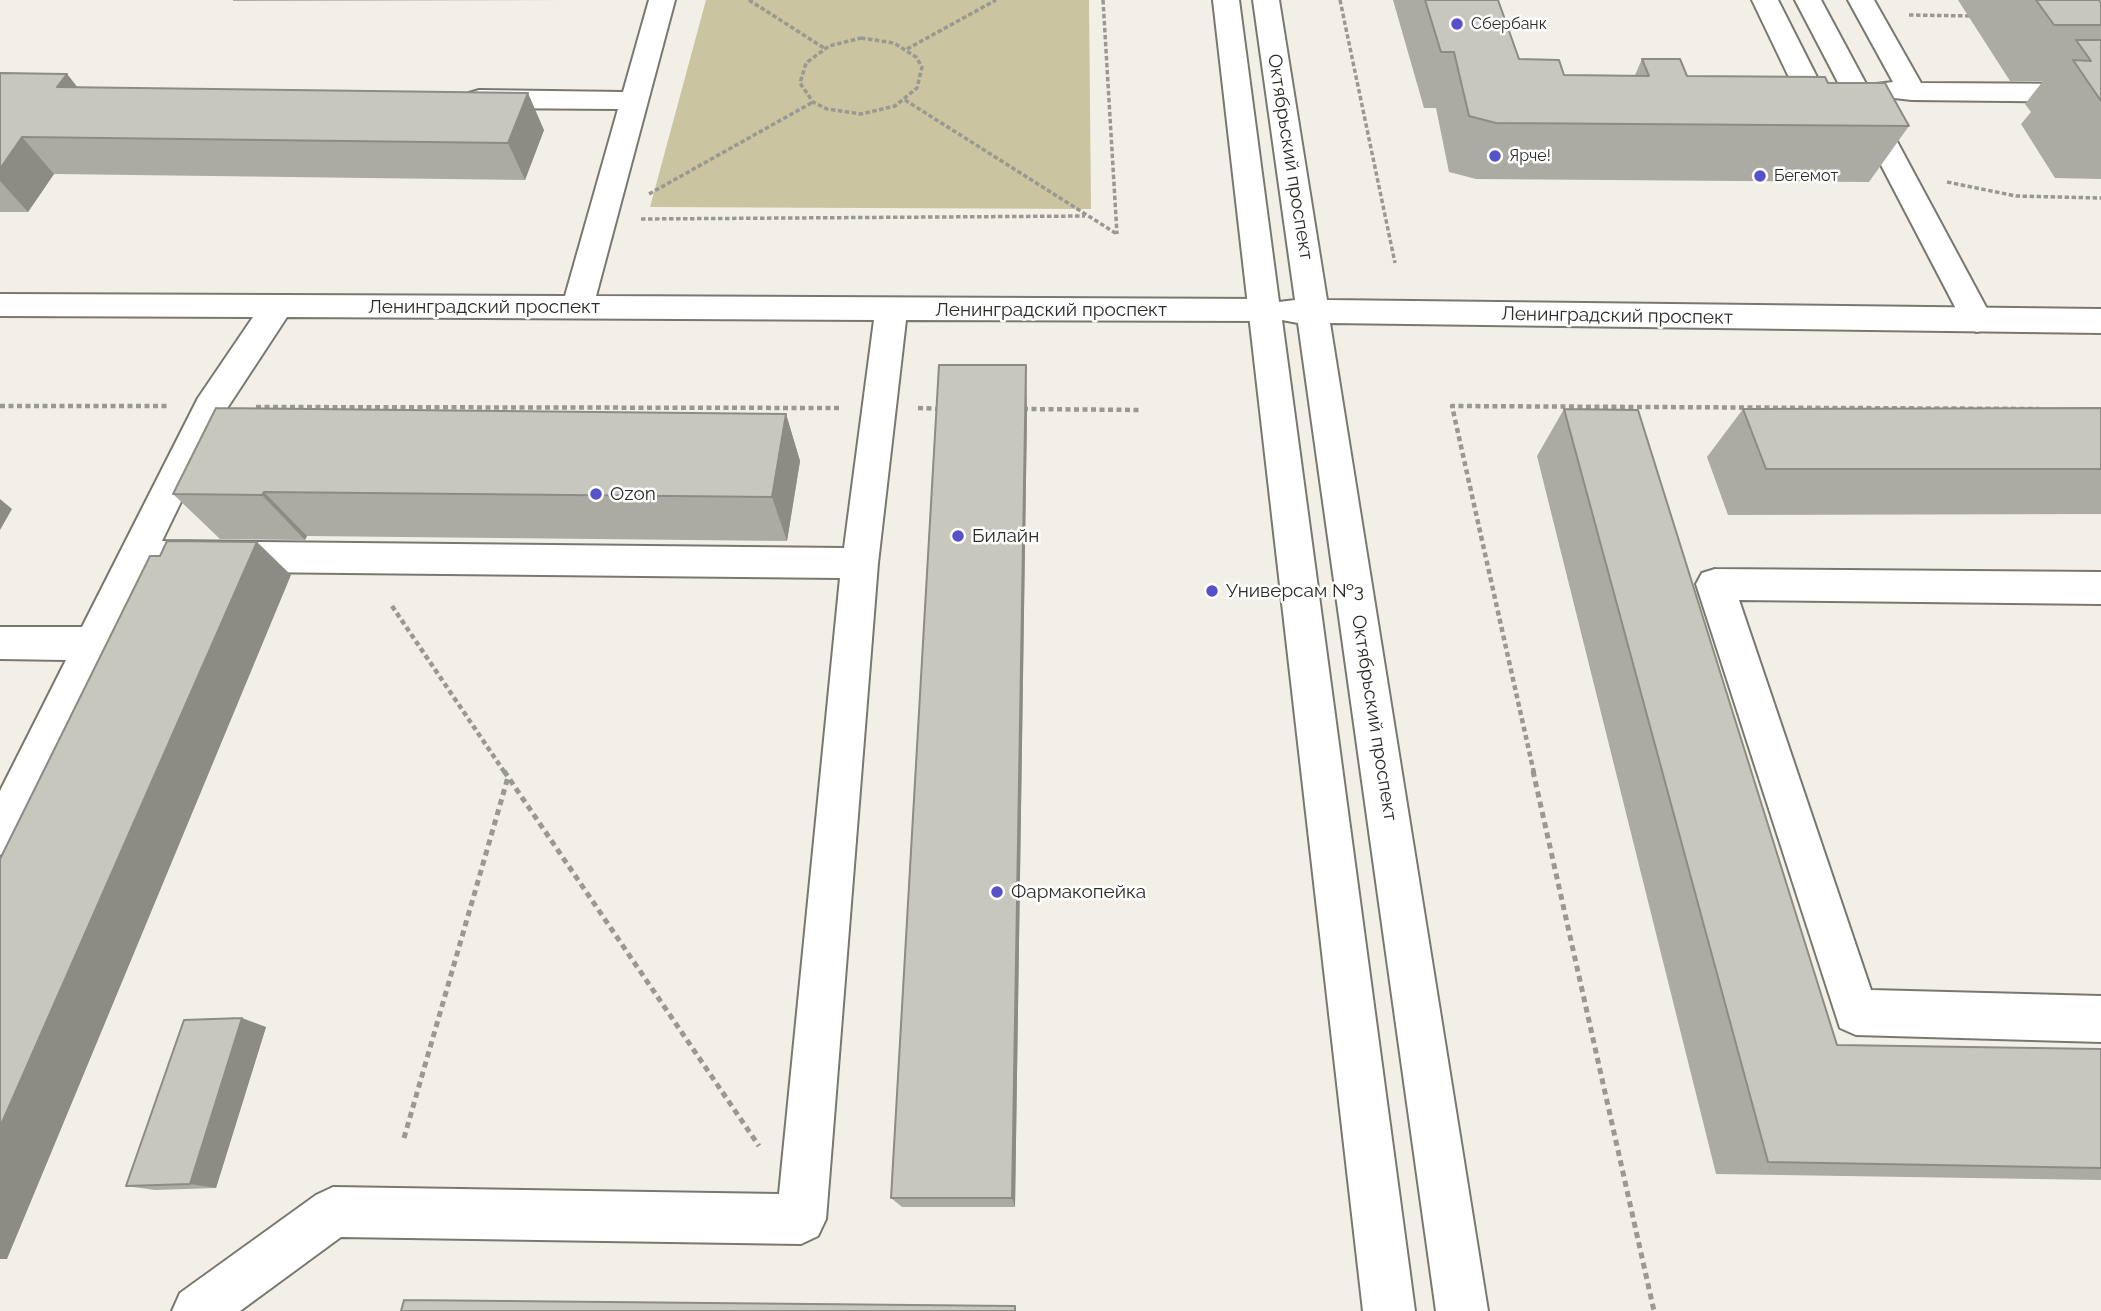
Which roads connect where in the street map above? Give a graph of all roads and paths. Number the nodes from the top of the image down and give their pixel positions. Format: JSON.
{"nodes":[{"id":1,"x":662,"y":0,"type":"edge"},
{"id":2,"x":749,"y":0,"type":"edge"},
{"id":3,"x":996,"y":0,"type":"edge"},
{"id":4,"x":1103,"y":0,"type":"edge"},
{"id":5,"x":1226,"y":0,"type":"edge"},
{"id":6,"x":1266,"y":0,"type":"edge"},
{"id":7,"x":1340,"y":0,"type":"edge"},
{"id":8,"x":1765,"y":0,"type":"edge"},
{"id":9,"x":1808,"y":0,"type":"edge"},
{"id":10,"x":1865,"y":7,"type":"edge"},
{"id":11,"x":1978,"y":16,"type":"dead end"},
{"id":12,"x":824,"y":48,"type":"junction"},
{"id":13,"x":908,"y":49,"type":"junction"},
{"id":14,"x":1856,"y":90,"type":"junction"},
{"id":15,"x":1912,"y":90,"type":"junction"},
{"id":16,"x":2101,"y":93,"type":"edge"},
{"id":17,"x":456,"y":99,"type":"edge"},
{"id":18,"x":905,"y":100,"type":"junction"},
{"id":19,"x":635,"y":102,"type":"junction"},
{"id":20,"x":813,"y":102,"type":"junction"},
{"id":21,"x":1761,"y":102,"type":"edge"},
{"id":22,"x":1946,"y":181,"type":"dead end"},
{"id":23,"x":2101,"y":198,"type":"edge"},
{"id":24,"x":1085,"y":216,"type":"junction"},
{"id":25,"x":602,"y":220,"type":"junction"},
{"id":26,"x":1395,"y":263,"type":"dead end"},
{"id":27,"x":0,"y":304,"type":"edge"},
{"id":28,"x":278,"y":306,"type":"junction"},
{"id":29,"x":577,"y":308,"type":"junction"},
{"id":30,"x":891,"y":310,"type":"junction"},
{"id":31,"x":1266,"y":310,"type":"junction"},
{"id":32,"x":1313,"y":313,"type":"junction"},
{"id":33,"x":1977,"y":320,"type":"junction"},
{"id":34,"x":2101,"y":321,"type":"edge"},
{"id":35,"x":0,"y":406,"type":"edge"},
{"id":36,"x":210,"y":407,"type":"junction"},
{"id":37,"x":880,"y":408,"type":"junction"},
{"id":38,"x":2046,"y":408,"type":"edge"},
{"id":39,"x":948,"y":409,"type":"edge"},
{"id":40,"x":1017,"y":409,"type":"edge"},
{"id":41,"x":1141,"y":410,"type":"dead end"},
{"id":42,"x":139,"y":556,"type":"junction"},
{"id":43,"x":860,"y":563,"type":"junction"},
{"id":44,"x":2101,"y":587,"type":"edge"},
{"id":45,"x":392,"y":606,"type":"dead end"},
{"id":46,"x":0,"y":643,"type":"edge"},
{"id":47,"x":94,"y":643,"type":"junction"},
{"id":48,"x":508,"y":777,"type":"junction"},
{"id":49,"x":0,"y":835,"type":"edge"},
{"id":50,"x":2101,"y":1019,"type":"edge"},
{"id":51,"x":404,"y":1138,"type":"dead end"},
{"id":52,"x":766,"y":1156,"type":"dead end"},
{"id":53,"x":198,"y":1311,"type":"edge"},
{"id":54,"x":1389,"y":1311,"type":"edge"},
{"id":55,"x":1462,"y":1311,"type":"edge"},
{"id":56,"x":1654,"y":1311,"type":"edge"}],
"edges":[{"from":1,"to":19,"type":"main road"},
{"from":2,"to":12,"type":"path"},
{"from":3,"to":13,"type":"path"},
{"from":4,"to":24,"type":"path"},
{"from":5,"to":31,"type":"main road"},
{"from":6,"to":32,"type":"main road","name":"Октябрьский проспект"},
{"from":7,"to":26,"type":"path"},
{"from":8,"to":21,"type":"main road"},
{"from":9,"to":14,"type":"main road"},
{"from":10,"to":11,"type":"path"},
{"from":10,"to":15,"type":"main road"},
{"from":12,"to":13,"type":"path"},
{"from":12,"to":20,"type":"path"},
{"from":13,"to":18,"type":"path"},
{"from":14,"to":15,"type":"main road"},
{"from":14,"to":33,"type":"main road"},
{"from":15,"to":16,"type":"main road"},
{"from":17,"to":19,"type":"main road"},
{"from":18,"to":20,"type":"path"},
{"from":18,"to":24,"type":"path"},
{"from":19,"to":25,"type":"main road"},
{"from":20,"to":25,"type":"path"},
{"from":22,"to":23,"type":"path"},
{"from":24,"to":25,"type":"path"},
{"from":25,"to":29,"type":"main road"},
{"from":27,"to":28,"type":"main road","name":"Ленинградский проспект"},
{"from":28,"to":29,"type":"main road","name":"Ленинградский проспект"},
{"from":28,"to":36,"type":"main road"},
{"from":29,"to":30,"type":"main road","name":"Ленинградский проспект"},
{"from":30,"to":31,"type":"main road","name":"Ленинградский проспект"},
{"from":30,"to":37,"type":"main road"},
{"from":31,"to":32,"type":"main road","name":"Ленинградский проспект"},
{"from":31,"to":54,"type":"main road"},
{"from":32,"to":33,"type":"main road","name":"Ленинградский проспект"},
{"from":32,"to":55,"type":"main road","name":"Октябрьский проспект"},
{"from":33,"to":34,"type":"main road","name":"Ленинградский проспект"},
{"from":35,"to":36,"type":"path"},
{"from":36,"to":37,"type":"path"},
{"from":36,"to":42,"type":"main road"},
{"from":37,"to":39,"type":"path"},
{"from":37,"to":43,"type":"main road"},
{"from":38,"to":56,"type":"path"},
{"from":40,"to":41,"type":"path"},
{"from":42,"to":43,"type":"main road"},
{"from":42,"to":47,"type":"main road"},
{"from":43,"to":53,"type":"main road"},
{"from":44,"to":50,"type":"main road"},
{"from":45,"to":48,"type":"path"},
{"from":46,"to":47,"type":"main road"},
{"from":47,"to":49,"type":"main road"},
{"from":48,"to":51,"type":"path"},
{"from":48,"to":52,"type":"path"}]}
